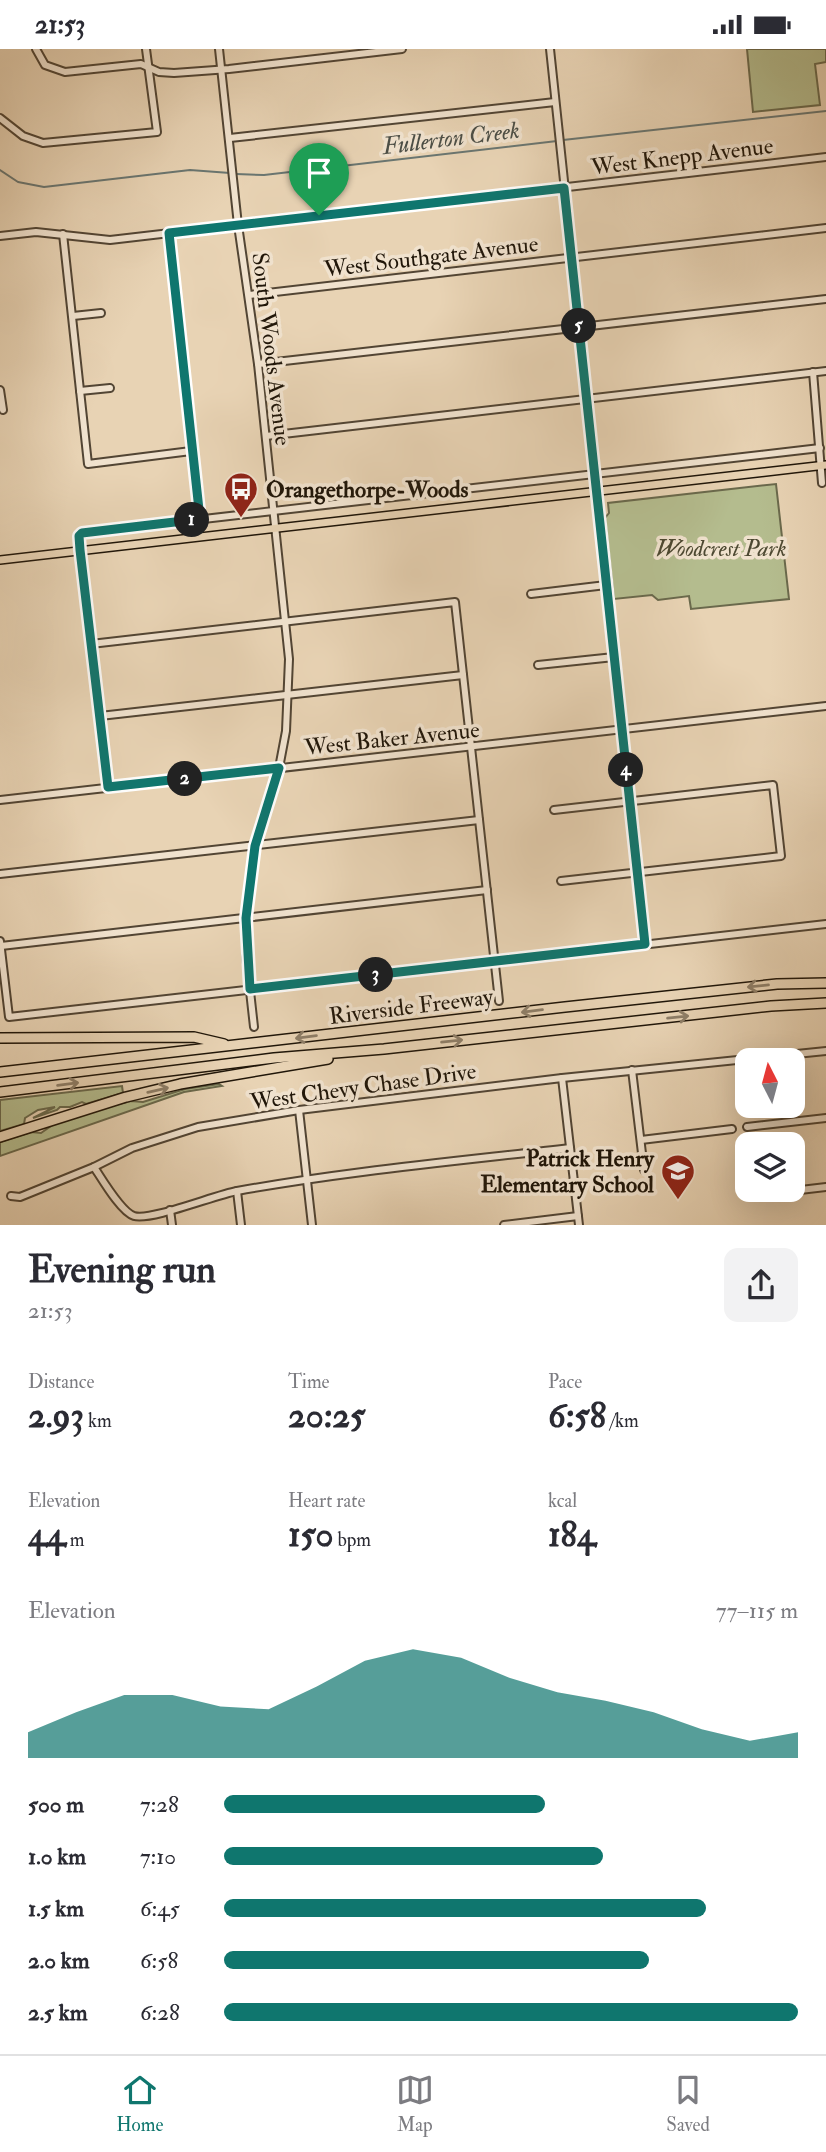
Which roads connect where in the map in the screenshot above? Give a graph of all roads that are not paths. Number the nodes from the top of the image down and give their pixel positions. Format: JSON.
{"nodes":[{"id":1,"x":36,"y":49,"type":"edge"},
{"id":2,"x":146,"y":49,"type":"edge"},
{"id":3,"x":219,"y":49,"type":"edge"},
{"id":4,"x":402,"y":49,"type":"edge"},
{"id":5,"x":550,"y":49,"type":"edge"},
{"id":6,"x":148,"y":68,"type":"junction"},
{"id":7,"x":222,"y":70,"type":"junction"},
{"id":8,"x":555,"y":102,"type":"junction"},
{"id":9,"x":0,"y":118,"type":"edge"},
{"id":10,"x":230,"y":138,"type":"junction"},
{"id":11,"x":826,"y":157,"type":"edge"},
{"id":12,"x":564,"y":188,"type":"junction"},
{"id":13,"x":238,"y":225,"type":"junction"},
{"id":14,"x":826,"y":228,"type":"edge"},
{"id":15,"x":169,"y":233,"type":"junction"},
{"id":16,"x":63,"y":234,"type":"junction"},
{"id":17,"x":0,"y":236,"type":"edge"},
{"id":18,"x":572,"y":258,"type":"junction"},
{"id":19,"x":249,"y":295,"type":"junction"},
{"id":20,"x":826,"y":299,"type":"edge"},
{"id":21,"x":101,"y":313,"type":"dead end"},
{"id":22,"x":73,"y":316,"type":"junction"},
{"id":23,"x":579,"y":327,"type":"junction"},
{"id":24,"x":258,"y":364,"type":"junction"},
{"id":25,"x":826,"y":371,"type":"edge"},
{"id":26,"x":813,"y":372,"type":"junction"},
{"id":27,"x":110,"y":388,"type":"dead end"},
{"id":28,"x":0,"y":390,"type":"edge"},
{"id":29,"x":79,"y":391,"type":"junction"},
{"id":30,"x":586,"y":400,"type":"junction"},
{"id":31,"x":3,"y":410,"type":"dead end"},
{"id":32,"x":266,"y":436,"type":"junction"},
{"id":33,"x":820,"y":448,"type":"junction"},
{"id":34,"x":191,"y":451,"type":"junction"},
{"id":35,"x":823,"y":466,"type":"edge"},
{"id":36,"x":595,"y":474,"type":"junction"},
{"id":37,"x":822,"y":483,"type":"dead end"},
{"id":38,"x":596,"y":492,"type":"junction"},
{"id":39,"x":273,"y":511,"type":"junction"},
{"id":40,"x":200,"y":519,"type":"junction"},
{"id":41,"x":275,"y":528,"type":"junction"},
{"id":42,"x":80,"y":550,"type":"junction"},
{"id":43,"x":0,"y":559,"type":"edge"},
{"id":44,"x":606,"y":585,"type":"junction"},
{"id":45,"x":531,"y":594,"type":"dead end"},
{"id":46,"x":285,"y":622,"type":"junction"},
{"id":47,"x":92,"y":644,"type":"junction"},
{"id":48,"x":614,"y":657,"type":"junction"},
{"id":49,"x":538,"y":665,"type":"dead end"},
{"id":50,"x":463,"y":675,"type":"junction"},
{"id":51,"x":287,"y":695,"type":"junction"},
{"id":52,"x":826,"y":706,"type":"edge"},
{"id":53,"x":100,"y":716,"type":"junction"},
{"id":54,"x":621,"y":729,"type":"junction"},
{"id":55,"x":471,"y":746,"type":"junction"},
{"id":56,"x":279,"y":768,"type":"junction"},
{"id":57,"x":108,"y":787,"type":"junction"},
{"id":58,"x":0,"y":800,"type":"edge"},
{"id":59,"x":629,"y":801,"type":"junction"},
{"id":60,"x":554,"y":810,"type":"dead end"},
{"id":61,"x":479,"y":820,"type":"junction"},
{"id":62,"x":255,"y":846,"type":"junction"},
{"id":63,"x":637,"y":872,"type":"junction"},
{"id":64,"x":0,"y":874,"type":"edge"},
{"id":65,"x":561,"y":881,"type":"dead end"},
{"id":66,"x":486,"y":890,"type":"junction"},
{"id":67,"x":246,"y":918,"type":"junction"},
{"id":68,"x":826,"y":924,"type":"edge"},
{"id":69,"x":0,"y":940,"type":"edge"},
{"id":70,"x":645,"y":944,"type":"junction"},
{"id":71,"x":1,"y":946,"type":"edge"},
{"id":72,"x":494,"y":961,"type":"junction"},
{"id":73,"x":826,"y":983,"type":"edge"},
{"id":74,"x":250,"y":989,"type":"junction"},
{"id":75,"x":499,"y":1001,"type":"dead end"},
{"id":76,"x":826,"y":1003,"type":"edge"},
{"id":77,"x":254,"y":1027,"type":"dead end"},
{"id":78,"x":0,"y":1038,"type":"edge"},
{"id":79,"x":233,"y":1046,"type":"junction"},
{"id":80,"x":384,"y":1049,"type":"junction"},
{"id":81,"x":826,"y":1052,"type":"edge"},
{"id":82,"x":632,"y":1070,"type":"junction"},
{"id":83,"x":0,"y":1072,"type":"edge"},
{"id":84,"x":562,"y":1078,"type":"junction"},
{"id":85,"x":0,"y":1092,"type":"edge"},
{"id":86,"x":299,"y":1110,"type":"junction"},
{"id":87,"x":826,"y":1118,"type":"edge"},
{"id":88,"x":747,"y":1127,"type":"dead end"},
{"id":89,"x":732,"y":1129,"type":"dead end"},
{"id":90,"x":0,"y":1137,"type":"edge"},
{"id":91,"x":641,"y":1140,"type":"junction"},
{"id":92,"x":570,"y":1148,"type":"junction"},
{"id":93,"x":94,"y":1167,"type":"junction"},
{"id":94,"x":644,"y":1170,"type":"dead end"},
{"id":95,"x":307,"y":1178,"type":"junction"},
{"id":96,"x":826,"y":1187,"type":"edge"},
{"id":97,"x":805,"y":1189,"type":"edge"},
{"id":98,"x":237,"y":1191,"type":"junction"},
{"id":99,"x":11,"y":1196,"type":"dead end"},
{"id":100,"x":170,"y":1210,"type":"junction"},
{"id":101,"x":578,"y":1216,"type":"junction"},
{"id":102,"x":172,"y":1224,"type":"edge"},
{"id":103,"x":241,"y":1224,"type":"edge"},
{"id":104,"x":312,"y":1224,"type":"edge"},
{"id":105,"x":504,"y":1224,"type":"edge"},
{"id":106,"x":579,"y":1224,"type":"edge"}],
"edges":[{"from":1,"to":6,"type":"street"},
{"from":2,"to":6,"type":"street"},
{"from":3,"to":7,"type":"street","name":"South Woods Avenue"},
{"from":4,"to":7,"type":"street"},
{"from":5,"to":8,"type":"street"},
{"from":6,"to":7,"type":"street"},
{"from":6,"to":9,"type":"street"},
{"from":7,"to":10,"type":"street","name":"South Woods Avenue"},
{"from":8,"to":10,"type":"street"},
{"from":8,"to":12,"type":"street"},
{"from":10,"to":13,"type":"street","name":"South Woods Avenue"},
{"from":11,"to":12,"type":"street","name":"West Knepp Avenue"},
{"from":12,"to":13,"type":"street","name":"West Knepp Avenue"},
{"from":12,"to":18,"type":"street"},
{"from":13,"to":15,"type":"street","name":"West Knepp Avenue"},
{"from":13,"to":19,"type":"street","name":"South Woods Avenue"},
{"from":14,"to":18,"type":"street","name":"West Southgate Avenue"},
{"from":15,"to":16,"type":"street","name":"West Knepp Avenue"},
{"from":15,"to":34,"type":"street"},
{"from":16,"to":17,"type":"street","name":"West Knepp Avenue"},
{"from":16,"to":22,"type":"street"},
{"from":18,"to":19,"type":"street","name":"West Southgate Avenue"},
{"from":18,"to":23,"type":"street"},
{"from":19,"to":24,"type":"street","name":"South Woods Avenue"},
{"from":20,"to":23,"type":"street"},
{"from":21,"to":22,"type":"street"},
{"from":22,"to":29,"type":"street"},
{"from":23,"to":24,"type":"street"},
{"from":23,"to":30,"type":"street"},
{"from":24,"to":32,"type":"street","name":"South Woods Avenue"},
{"from":25,"to":26,"type":"street"},
{"from":26,"to":30,"type":"street"},
{"from":26,"to":33,"type":"street"},
{"from":27,"to":29,"type":"street"},
{"from":28,"to":31,"type":"street"},
{"from":29,"to":34,"type":"street"},
{"from":30,"to":32,"type":"street"},
{"from":30,"to":36,"type":"street"},
{"from":32,"to":39,"type":"street","name":"South Woods Avenue"},
{"from":33,"to":35,"type":"street"},
{"from":33,"to":36,"type":"street"},
{"from":34,"to":40,"type":"street"},
{"from":35,"to":37,"type":"street"},
{"from":35,"to":38,"type":"main road"},
{"from":36,"to":38,"type":"street"},
{"from":36,"to":39,"type":"street"},
{"from":38,"to":41,"type":"main road"},
{"from":38,"to":44,"type":"street"},
{"from":39,"to":40,"type":"street"},
{"from":39,"to":41,"type":"street","name":"South Woods Avenue"},
{"from":40,"to":42,"type":"street"},
{"from":41,"to":42,"type":"main road"},
{"from":41,"to":46,"type":"street","name":"South Woods Avenue"},
{"from":42,"to":43,"type":"main road"},
{"from":42,"to":47,"type":"street"},
{"from":44,"to":45,"type":"street"},
{"from":44,"to":48,"type":"street"},
{"from":46,"to":47,"type":"street"},
{"from":46,"to":50,"type":"street"},
{"from":46,"to":51,"type":"street","name":"South Woods Avenue"},
{"from":47,"to":53,"type":"street"},
{"from":48,"to":49,"type":"street"},
{"from":48,"to":54,"type":"street"},
{"from":50,"to":51,"type":"street"},
{"from":50,"to":55,"type":"street"},
{"from":51,"to":53,"type":"street"},
{"from":51,"to":56,"type":"street","name":"South Woods Avenue"},
{"from":52,"to":54,"type":"street","name":"West Baker Avenue"},
{"from":53,"to":57,"type":"street"},
{"from":54,"to":55,"type":"street","name":"West Baker Avenue"},
{"from":54,"to":59,"type":"street"},
{"from":55,"to":56,"type":"street","name":"West Baker Avenue"},
{"from":55,"to":61,"type":"street"},
{"from":56,"to":57,"type":"street","name":"West Baker Avenue"},
{"from":56,"to":62,"type":"street","name":"South Woods Avenue"},
{"from":57,"to":58,"type":"street","name":"West Baker Avenue"},
{"from":59,"to":60,"type":"street"},
{"from":59,"to":63,"type":"street"},
{"from":59,"to":63,"type":"street"},
{"from":61,"to":62,"type":"street"},
{"from":61,"to":66,"type":"street"},
{"from":62,"to":64,"type":"street"},
{"from":62,"to":67,"type":"street","name":"South Woods Avenue"},
{"from":63,"to":65,"type":"street"},
{"from":63,"to":70,"type":"street"},
{"from":66,"to":67,"type":"street"},
{"from":66,"to":72,"type":"street"},
{"from":67,"to":71,"type":"street"},
{"from":67,"to":74,"type":"street","name":"South Woods Avenue"},
{"from":68,"to":70,"type":"street"},
{"from":69,"to":71,"type":"street"},
{"from":70,"to":72,"type":"street"},
{"from":71,"to":74,"type":"street"},
{"from":72,"to":74,"type":"street"},
{"from":72,"to":75,"type":"street"},
{"from":73,"to":79,"type":"highway","name":"Riverside Freeway","one_way":true},
{"from":74,"to":77,"type":"street","name":"South Woods Avenue"},
{"from":80,"to":76,"type":"highway","name":"Riverside Freeway","one_way":true},
{"from":78,"to":79,"type":"highway"},
{"from":79,"to":83,"type":"highway","name":"Riverside Freeway"},
{"from":85,"to":80,"type":"highway","name":"Riverside Freeway","one_way":true},
{"from":90,"to":80,"type":"highway","one_way":true},
{"from":81,"to":82,"type":"street","name":"West Chevy Chase Drive"},
{"from":82,"to":84,"type":"street","name":"West Chevy Chase Drive"},
{"from":82,"to":91,"type":"street"},
{"from":84,"to":86,"type":"street","name":"West Chevy Chase Drive"},
{"from":84,"to":92,"type":"street"},
{"from":86,"to":93,"type":"street","name":"West Chevy Chase Drive"},
{"from":86,"to":95,"type":"street"},
{"from":87,"to":88,"type":"street"},
{"from":89,"to":91,"type":"street"},
{"from":91,"to":94,"type":"street"},
{"from":92,"to":95,"type":"street"},
{"from":92,"to":101,"type":"street"},
{"from":93,"to":99,"type":"street","name":"West Chevy Chase Drive"},
{"from":93,"to":100,"type":"street"},
{"from":95,"to":98,"type":"street"},
{"from":95,"to":104,"type":"street"},
{"from":96,"to":97,"type":"street"},
{"from":98,"to":100,"type":"street"},
{"from":98,"to":103,"type":"street"},
{"from":100,"to":102,"type":"street"},
{"from":101,"to":105,"type":"street"},
{"from":101,"to":106,"type":"street"}]}
